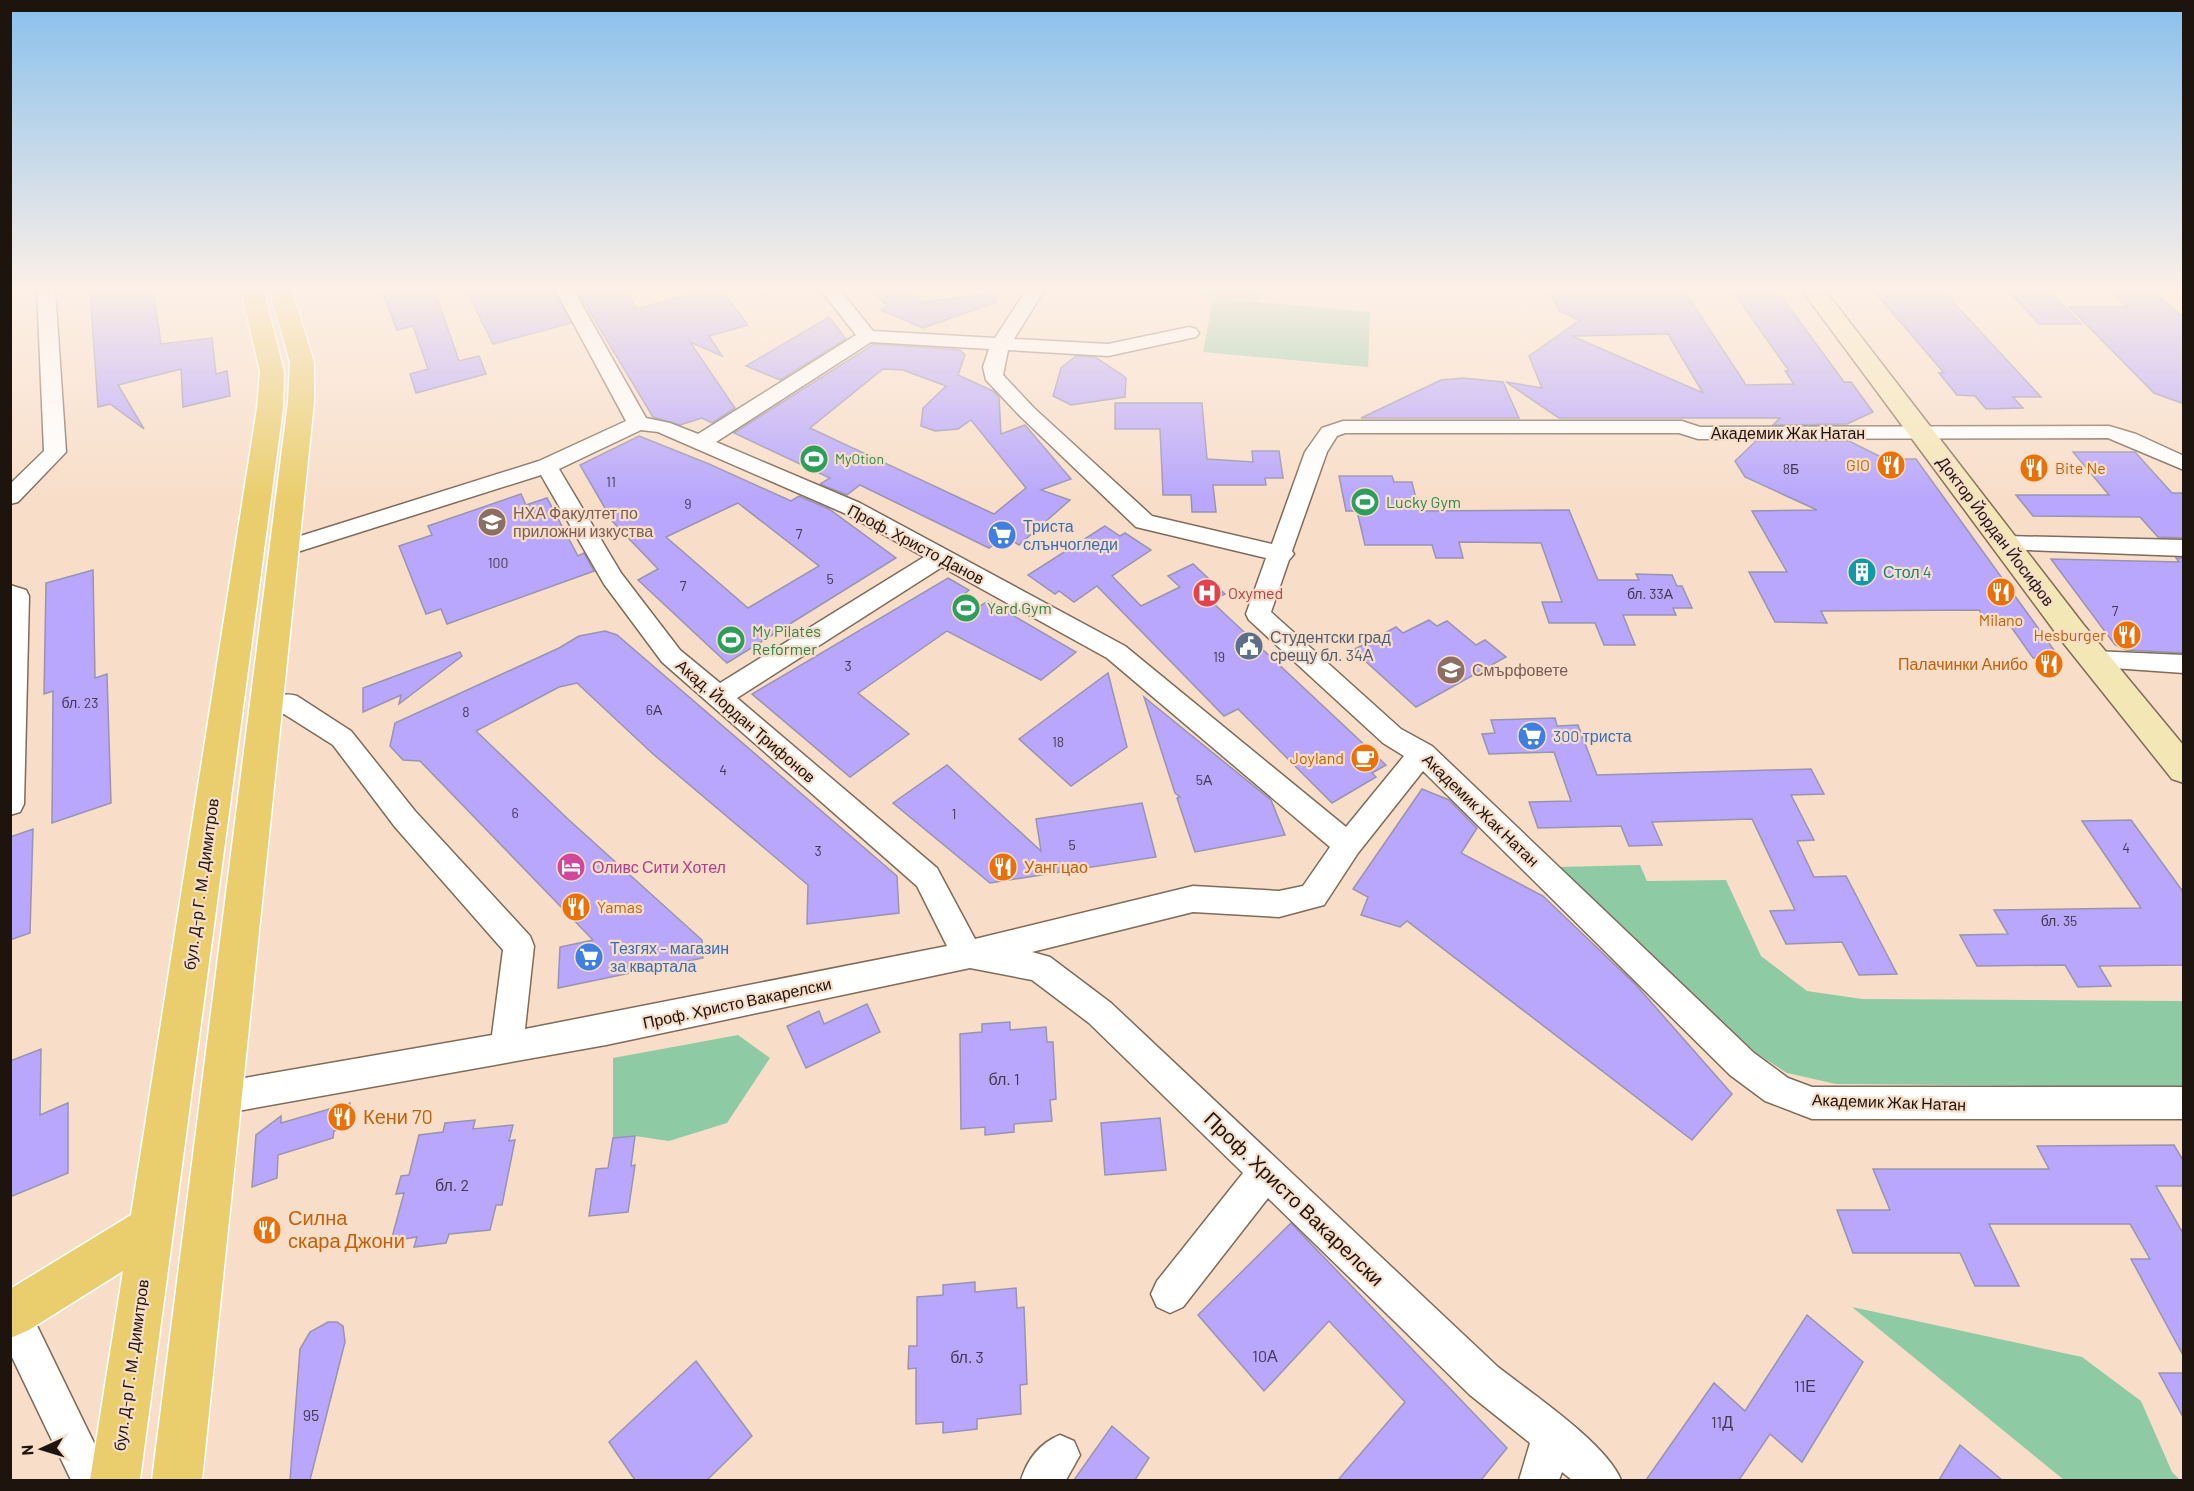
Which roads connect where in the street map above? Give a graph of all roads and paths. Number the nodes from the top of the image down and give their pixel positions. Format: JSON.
{"nodes":[{"id":1,"x":50,"y":359,"type":"edge"},
{"id":2,"x":269,"y":359,"type":"edge"},
{"id":3,"x":301,"y":359,"type":"edge"},
{"id":4,"x":602,"y":359,"type":"edge"},
{"id":5,"x":832,"y":359,"type":"edge"},
{"id":6,"x":996,"y":359,"type":"edge"},
{"id":7,"x":1865,"y":359,"type":"edge"},
{"id":8,"x":638,"y":423,"type":"junction"},
{"id":9,"x":1921,"y":433,"type":"junction"},
{"id":10,"x":701,"y":442,"type":"junction"},
{"id":11,"x":2184,"y":463,"type":"edge"},
{"id":12,"x":547,"y":466,"type":"junction"},
{"id":13,"x":10,"y":497,"type":"edge"},
{"id":14,"x":2006,"y":544,"type":"junction"},
{"id":15,"x":2184,"y":548,"type":"edge"},
{"id":16,"x":283,"y":549,"type":"junction"},
{"id":17,"x":1282,"y":554,"type":"junction"},
{"id":18,"x":942,"y":557,"type":"junction"},
{"id":19,"x":10,"y":593,"type":"edge"},
{"id":20,"x":2093,"y":660,"type":"junction"},
{"id":21,"x":2184,"y":664,"type":"edge"},
{"id":22,"x":718,"y":697,"type":"junction"},
{"id":23,"x":265,"y":708,"type":"junction"},
{"id":24,"x":1422,"y":753,"type":"junction"},
{"id":25,"x":2184,"y":770,"type":"edge"},
{"id":26,"x":10,"y":804,"type":"edge"},
{"id":27,"x":1348,"y":845,"type":"junction"},
{"id":28,"x":967,"y":955,"type":"junction"},
{"id":29,"x":506,"y":1049,"type":"junction"},
{"id":30,"x":221,"y":1098,"type":"junction"},
{"id":31,"x":2184,"y":1103,"type":"edge"},
{"id":32,"x":1266,"y":1172,"type":"junction"},
{"id":33,"x":151,"y":1228,"type":"junction"},
{"id":34,"x":1170,"y":1294,"type":"dead end"},
{"id":35,"x":12,"y":1312,"type":"edge"},
{"id":36,"x":1552,"y":1435,"type":"junction"},
{"id":37,"x":92,"y":1480,"type":"edge"},
{"id":38,"x":115,"y":1480,"type":"edge"},
{"id":39,"x":177,"y":1480,"type":"edge"},
{"id":40,"x":1539,"y":1480,"type":"edge"},
{"id":41,"x":1601,"y":1480,"type":"edge"}],
"edges":[{"from":1,"to":13,"type":"street"},
{"from":2,"to":33,"type":"main road","name":"бул. Д-р Г. М. Димитров"},
{"from":3,"to":16,"type":"main road"},
{"from":4,"to":8,"type":"street"},
{"from":5,"to":10,"type":"street"},
{"from":6,"to":17,"type":"street"},
{"from":7,"to":9,"type":"street","name":"Доктор Йордан Йосифов"},
{"from":8,"to":10,"type":"street","name":"Проф. Христо Данов"},
{"from":8,"to":12,"type":"street"},
{"from":9,"to":11,"type":"street","name":"Академик Жак Натан"},
{"from":9,"to":14,"type":"street","name":"Доктор Йордан Йосифов"},
{"from":9,"to":17,"type":"street","name":"Академик Жак Натан"},
{"from":10,"to":18,"type":"street","name":"Проф. Христо Данов"},
{"from":12,"to":16,"type":"street"},
{"from":12,"to":22,"type":"street","name":"Акад. Йордан Трифонов"},
{"from":14,"to":15,"type":"street"},
{"from":14,"to":20,"type":"street","name":"Доктор Йордан Йосифов"},
{"from":16,"to":23,"type":"main road"},
{"from":17,"to":24,"type":"street","name":"Академик Жак Натан"},
{"from":18,"to":22,"type":"street"},
{"from":18,"to":27,"type":"street","name":"Проф. Христо Данов"},
{"from":19,"to":26,"type":"street"},
{"from":20,"to":21,"type":"street"},
{"from":20,"to":25,"type":"street","name":"Доктор Йордан Йосифов"},
{"from":22,"to":28,"type":"street","name":"Акад. Йордан Трифонов"},
{"from":23,"to":29,"type":"street"},
{"from":23,"to":30,"type":"main road"},
{"from":24,"to":27,"type":"street","name":"Проф. Христо Вакарелски"},
{"from":24,"to":31,"type":"street","name":"Академик Жак Натан"},
{"from":27,"to":28,"type":"street","name":"Проф. Христо Вакарелски"},
{"from":28,"to":29,"type":"street","name":"Проф. Христо Вакарелски"},
{"from":28,"to":32,"type":"street","name":"Проф. Христо Вакарелски"},
{"from":29,"to":30,"type":"street","name":"Проф. Христо Вакарелски"},
{"from":30,"to":39,"type":"main road"},
{"from":32,"to":34,"type":"street"},
{"from":32,"to":36,"type":"street","name":"Проф. Христо Вакарелски"},
{"from":33,"to":35,"type":"main road"},
{"from":33,"to":38,"type":"main road","name":"бул. Д-р Г. М. Димитров"},
{"from":35,"to":37,"type":"street"},
{"from":36,"to":40,"type":"street"},
{"from":36,"to":41,"type":"street","name":"Проф. Христо Вакарелски"}]}
